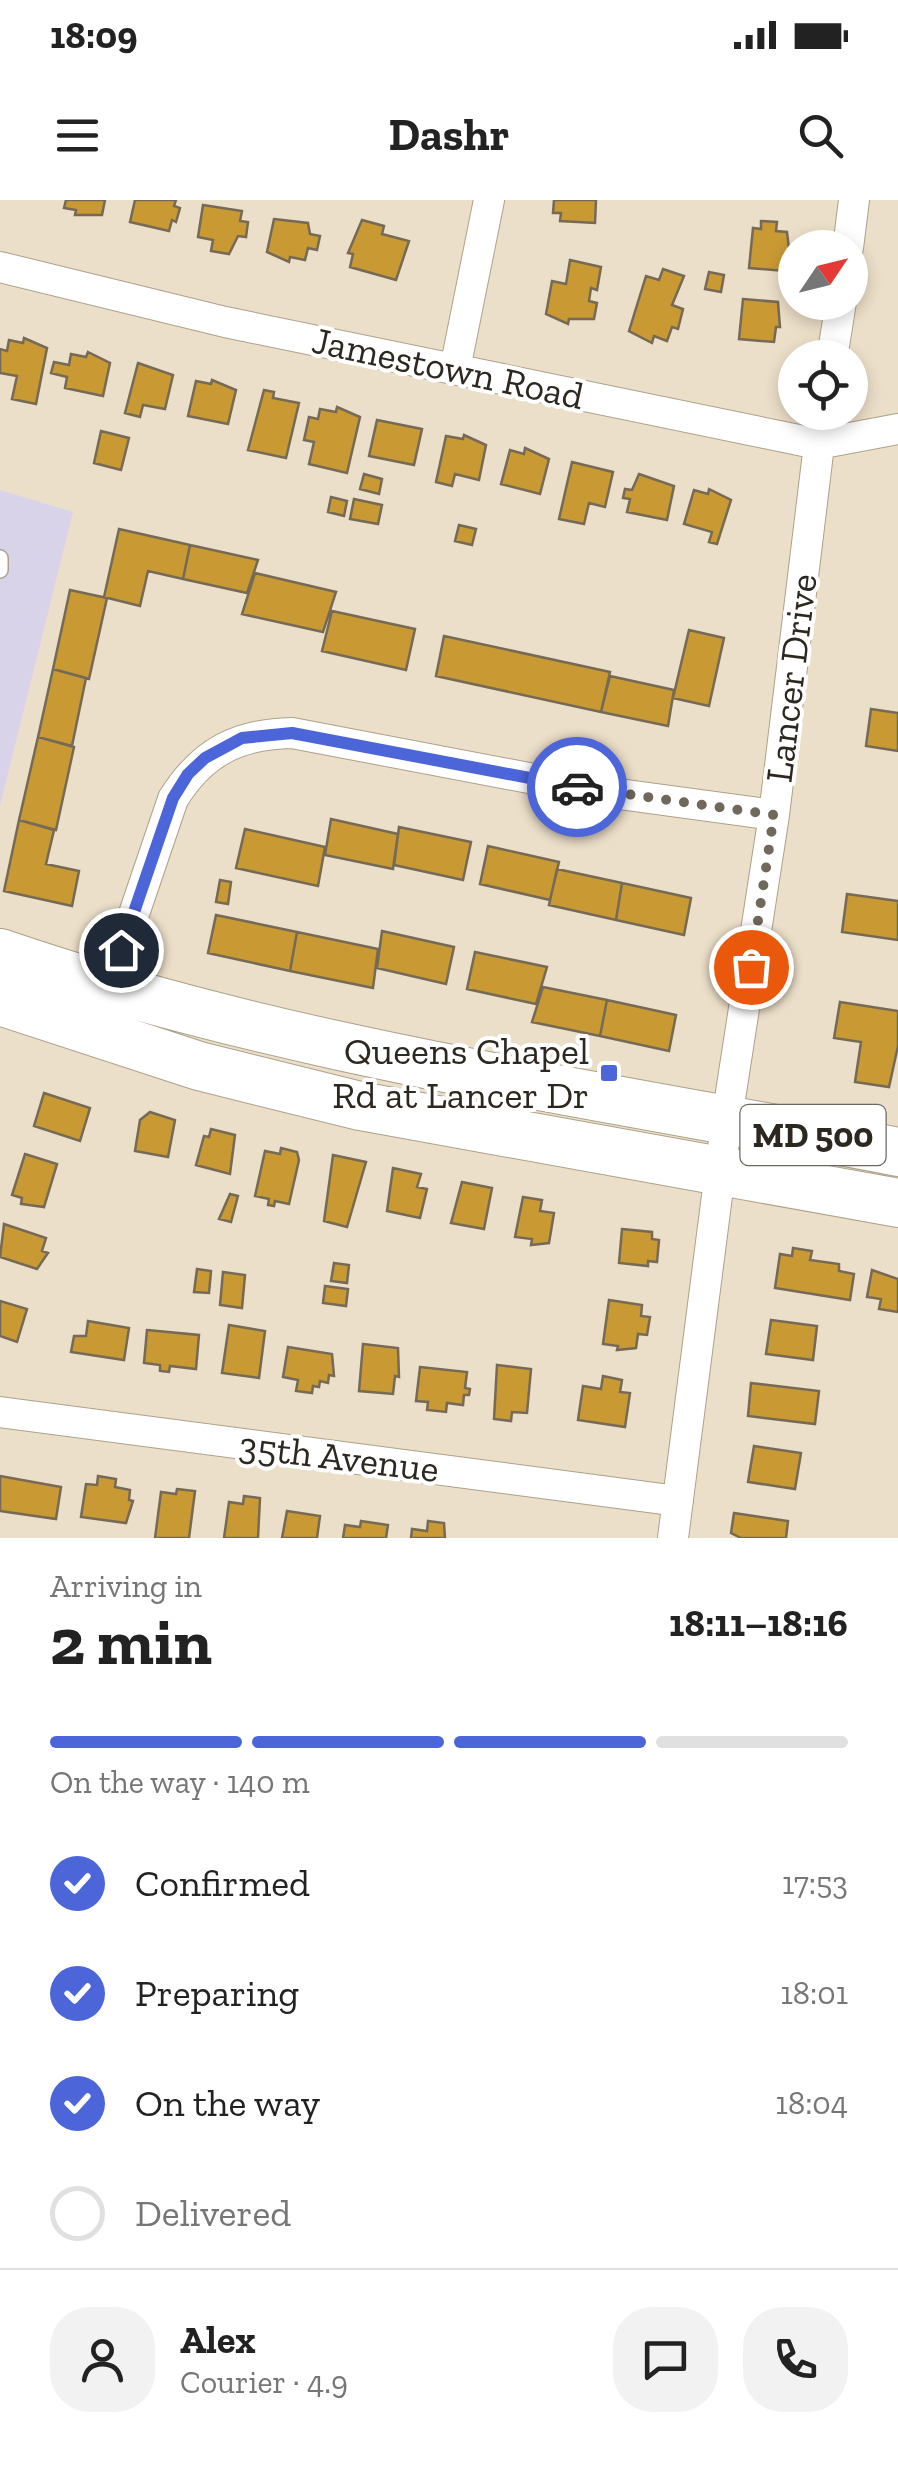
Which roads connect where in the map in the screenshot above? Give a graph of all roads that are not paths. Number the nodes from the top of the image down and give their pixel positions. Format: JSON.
{"nodes":[{"id":1,"x":489,"y":200,"type":"edge"},
{"id":2,"x":854,"y":200,"type":"edge"},
{"id":3,"x":850,"y":230,"type":"edge"},
{"id":4,"x":0,"y":267,"type":"edge"},
{"id":5,"x":454,"y":369,"type":"junction"},
{"id":6,"x":898,"y":429,"type":"edge"},
{"id":7,"x":821,"y":430,"type":"edge"},
{"id":8,"x":818,"y":444,"type":"junction"},
{"id":9,"x":0,"y":558,"type":"edge"},
{"id":10,"x":0,"y":570,"type":"edge"},
{"id":11,"x":774,"y":815,"type":"junction"},
{"id":12,"x":0,"y":953,"type":"edge"},
{"id":13,"x":109,"y":986,"type":"junction"},
{"id":14,"x":2,"y":1008,"type":"edge"},
{"id":15,"x":95,"y":1032,"type":"junction"},
{"id":16,"x":727,"y":1118,"type":"junction"},
{"id":17,"x":898,"y":1152,"type":"edge"},
{"id":18,"x":720,"y":1171,"type":"junction"},
{"id":19,"x":898,"y":1203,"type":"edge"},
{"id":20,"x":0,"y":1412,"type":"edge"},
{"id":21,"x":678,"y":1501,"type":"junction"},
{"id":22,"x":673,"y":1538,"type":"edge"}],
"edges":[{"from":1,"to":5,"type":"street"},
{"from":2,"to":3,"type":"street"},
{"from":4,"to":5,"type":"street","name":"Jamestown Road"},
{"from":5,"to":8,"type":"street","name":"Jamestown Road"},
{"from":6,"to":8,"type":"street","name":"Jamestown Road"},
{"from":7,"to":8,"type":"street","name":"Lancer Drive"},
{"from":8,"to":11,"type":"street","name":"Lancer Drive"},
{"from":9,"to":10,"type":"lane"},
{"from":11,"to":13,"type":"street"},
{"from":11,"to":16,"type":"street","name":"Lancer Drive"},
{"from":12,"to":13,"type":"main road","number":"MD 500"},
{"from":13,"to":15,"type":"street"},
{"from":13,"to":16,"type":"main road","number":"MD 500"},
{"from":14,"to":15,"type":"main road","number":"MD 500"},
{"from":15,"to":18,"type":"main road","number":"MD 500"},
{"from":16,"to":17,"type":"main road","number":"MD 500"},
{"from":16,"to":18,"type":"street","name":"Lancer Drive"},
{"from":18,"to":19,"type":"main road","number":"MD 500"},
{"from":18,"to":21,"type":"street","name":"Lancer Drive"},
{"from":20,"to":21,"type":"street","name":"35th Avenue"},
{"from":21,"to":22,"type":"street","name":"Lancer Drive"}]}
